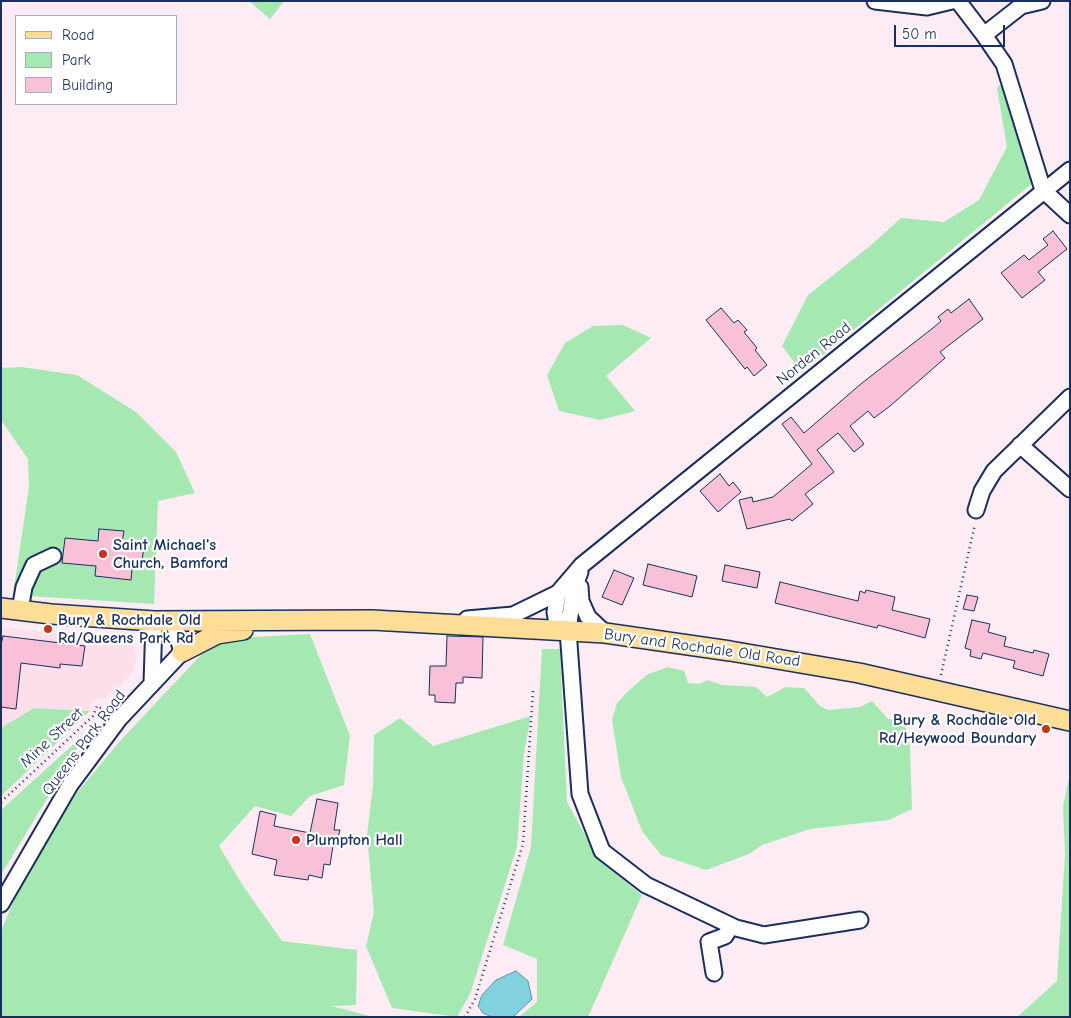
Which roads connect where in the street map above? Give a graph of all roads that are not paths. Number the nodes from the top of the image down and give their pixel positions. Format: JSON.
{"nodes":[{"id":1,"x":875,"y":1,"type":"edge"},
{"id":2,"x":952,"y":1,"type":"edge"},
{"id":3,"x":958,"y":1,"type":"edge"},
{"id":4,"x":1042,"y":1,"type":"edge"},
{"id":5,"x":984,"y":35,"type":"junction"},
{"id":6,"x":1070,"y":170,"type":"edge"},
{"id":7,"x":1043,"y":190,"type":"junction"},
{"id":8,"x":1070,"y":215,"type":"edge"},
{"id":9,"x":1070,"y":397,"type":"edge"},
{"id":10,"x":1020,"y":445,"type":"junction"},
{"id":11,"x":1070,"y":489,"type":"edge"},
{"id":12,"x":976,"y":510,"type":"road end"},
{"id":13,"x":52,"y":556,"type":"dead end"},
{"id":14,"x":582,"y":565,"type":"junction"},
{"id":15,"x":558,"y":593,"type":"junction"},
{"id":16,"x":10,"y":609,"type":"edge"},
{"id":17,"x":328,"y":620,"type":"junction"},
{"id":18,"x":163,"y":621,"type":"junction"},
{"id":19,"x":430,"y":621,"type":"junction"},
{"id":20,"x":563,"y":630,"type":"junction"},
{"id":21,"x":605,"y":633,"type":"junction"},
{"id":22,"x":182,"y":652,"type":"junction"},
{"id":23,"x":152,"y":683,"type":"junction"},
{"id":24,"x":1070,"y":721,"type":"edge"},
{"id":25,"x":1,"y":904,"type":"edge"},
{"id":26,"x":860,"y":920,"type":"dead end"},
{"id":27,"x":731,"y":926,"type":"junction"},
{"id":28,"x":714,"y":973,"type":"dead end"}],
"edges":[{"from":1,"to":2,"type":"street"},
{"from":3,"to":5,"type":"street"},
{"from":4,"to":5,"type":"street"},
{"from":5,"to":7,"type":"street"},
{"from":6,"to":7,"type":"street","name":"Norden Road"},
{"from":7,"to":8,"type":"street"},
{"from":7,"to":14,"type":"street","name":"Norden Road"},
{"from":9,"to":10,"type":"street"},
{"from":10,"to":11,"type":"street"},
{"from":10,"to":12,"type":"street"},
{"from":13,"to":16,"type":"street"},
{"from":14,"to":15,"type":"street","name":"Norden Road"},
{"from":14,"to":20,"type":"street"},
{"from":14,"to":21,"type":"street"},
{"from":15,"to":19,"type":"street"},
{"from":15,"to":20,"type":"street"},
{"from":16,"to":18,"type":"main road","name":"Bury and Rochdale Old Road"},
{"from":17,"to":18,"type":"main road","name":"Bury and Rochdale Old Road"},
{"from":17,"to":19,"type":"main road","name":"Bury and Rochdale Old Road"},
{"from":17,"to":22,"type":"main road","name":"Bury and Rochdale Old Road"},
{"from":18,"to":22,"type":"street"},
{"from":18,"to":23,"type":"street"},
{"from":19,"to":20,"type":"main road","name":"Bury and Rochdale Old Road"},
{"from":20,"to":21,"type":"main road","name":"Bury and Rochdale Old Road"},
{"from":20,"to":27,"type":"street"},
{"from":21,"to":24,"type":"main road","name":"Bury and Rochdale Old Road"},
{"from":22,"to":23,"type":"street","name":"Queens Park Road"},
{"from":23,"to":25,"type":"street","name":"Queens Park Road"},
{"from":26,"to":27,"type":"street"},
{"from":27,"to":28,"type":"street"}]}
